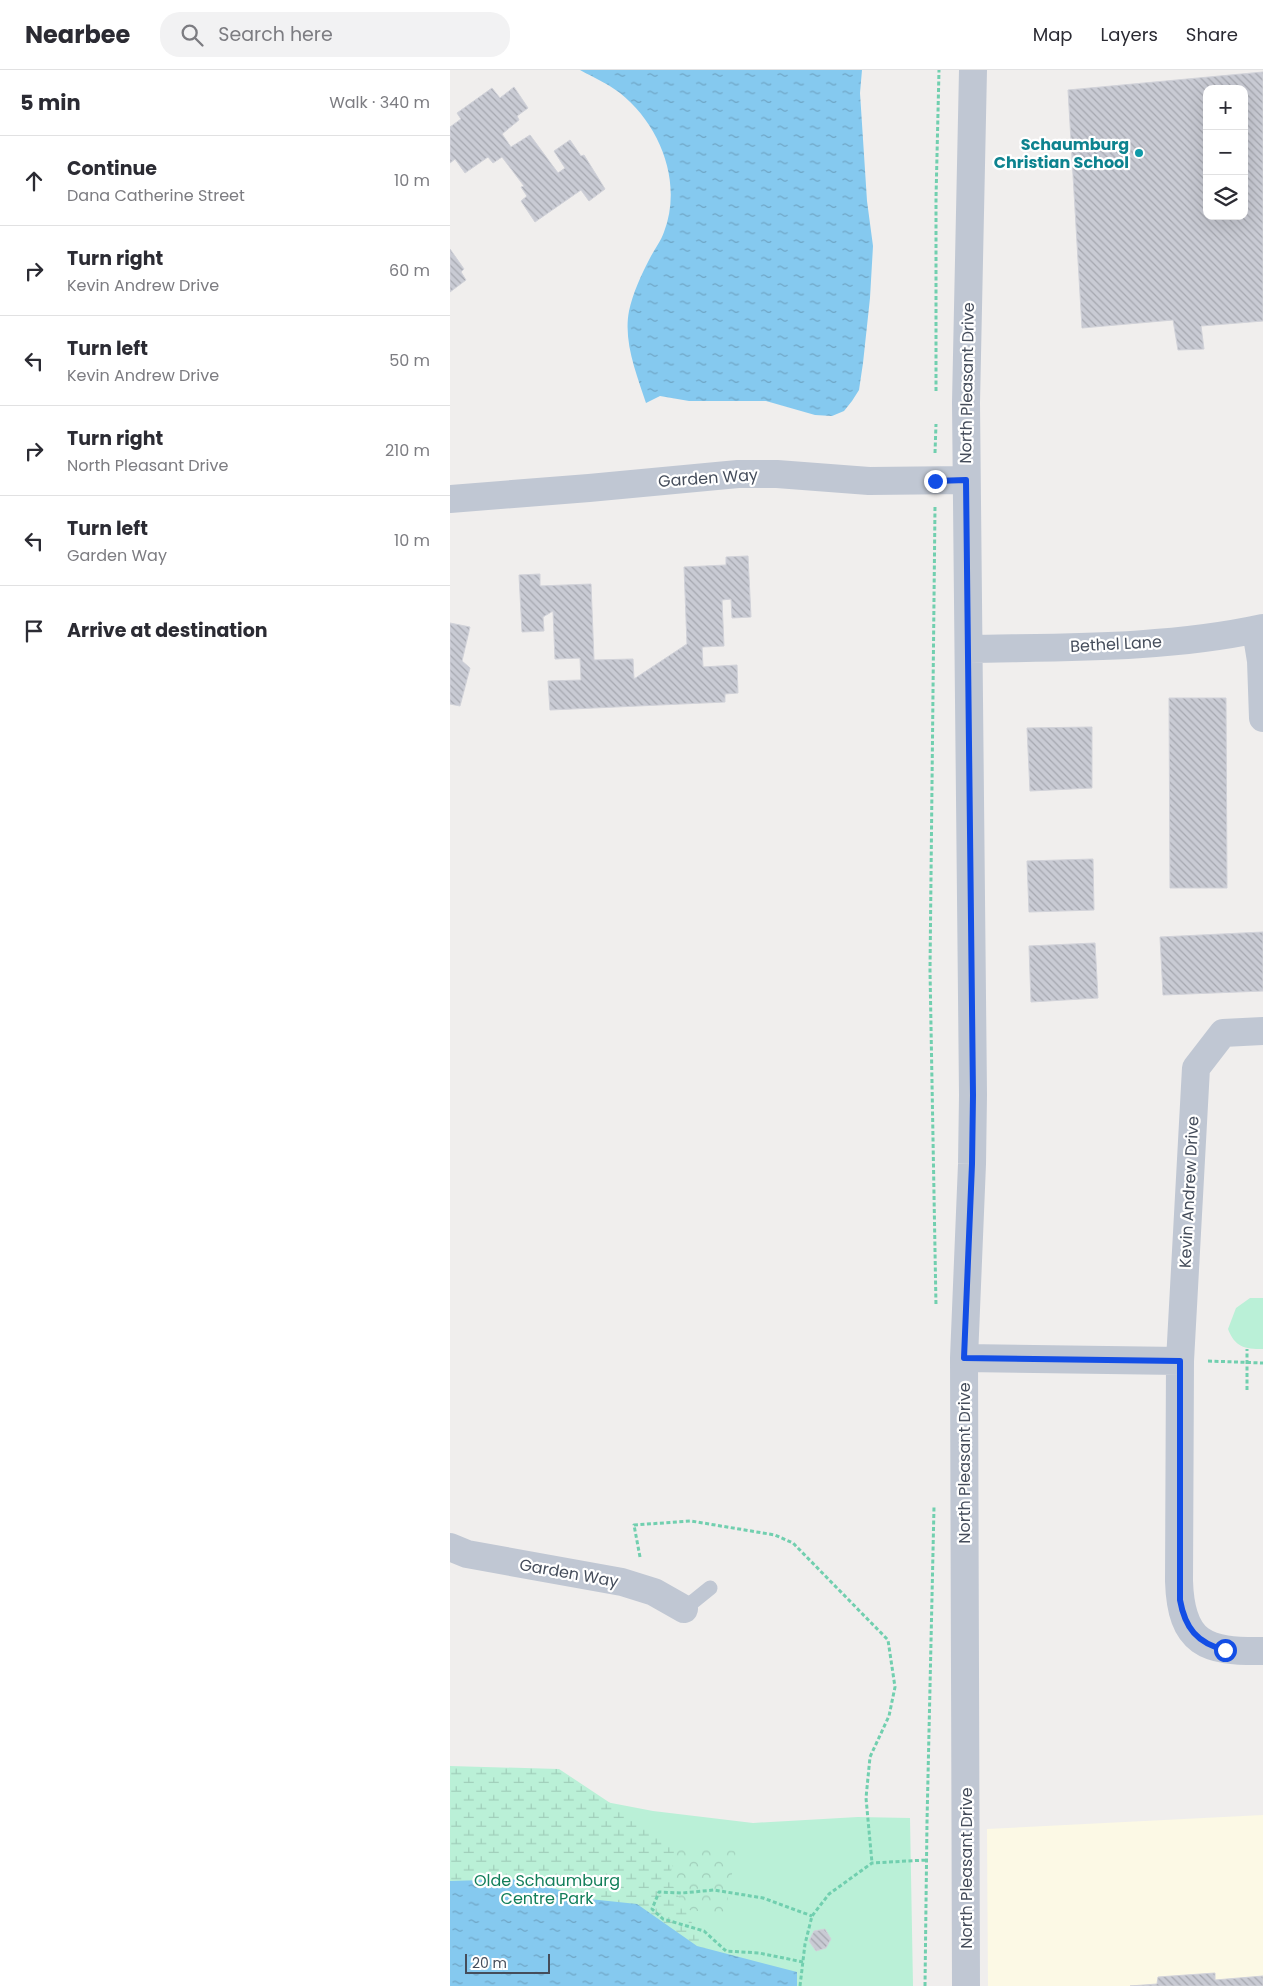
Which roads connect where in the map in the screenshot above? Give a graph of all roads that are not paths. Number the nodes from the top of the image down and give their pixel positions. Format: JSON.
{"nodes":[{"id":1,"x":973,"y":70,"type":"edge"},
{"id":2,"x":966,"y":480,"type":"junction"},
{"id":3,"x":450,"y":499,"type":"edge"},
{"id":4,"x":1260,"y":629,"type":"edge"},
{"id":5,"x":969,"y":649,"type":"junction"},
{"id":6,"x":1263,"y":718,"type":"edge"},
{"id":7,"x":1263,"y":1031,"type":"edge"},
{"id":8,"x":964,"y":1358,"type":"junction"},
{"id":9,"x":1180,"y":1361,"type":"junction"},
{"id":10,"x":450,"y":1547,"type":"edge"},
{"id":11,"x":710,"y":1588,"type":"dead end"},
{"id":12,"x":684,"y":1609,"type":"joint"},
{"id":13,"x":1263,"y":1651,"type":"edge"},
{"id":14,"x":966,"y":1986,"type":"edge"}],
"edges":[{"from":1,"to":2,"type":"street","name":"North Pleasant Drive"},
{"from":2,"to":3,"type":"street","name":"Garden Way"},
{"from":2,"to":5,"type":"street","name":"North Pleasant Drive"},
{"from":4,"to":5,"type":"street","name":"Bethel Lane"},
{"from":4,"to":6,"type":"street"},
{"from":5,"to":8,"type":"street","name":"North Pleasant Drive"},
{"from":7,"to":9,"type":"street","name":"Kevin Andrew Drive"},
{"from":8,"to":9,"type":"street"},
{"from":8,"to":14,"type":"street","name":"North Pleasant Drive"},
{"from":9,"to":13,"type":"street","name":"Kevin Andrew Drive"},
{"from":10,"to":12,"type":"street","name":"Garden Way"},
{"from":11,"to":12,"type":"lane"}]}
